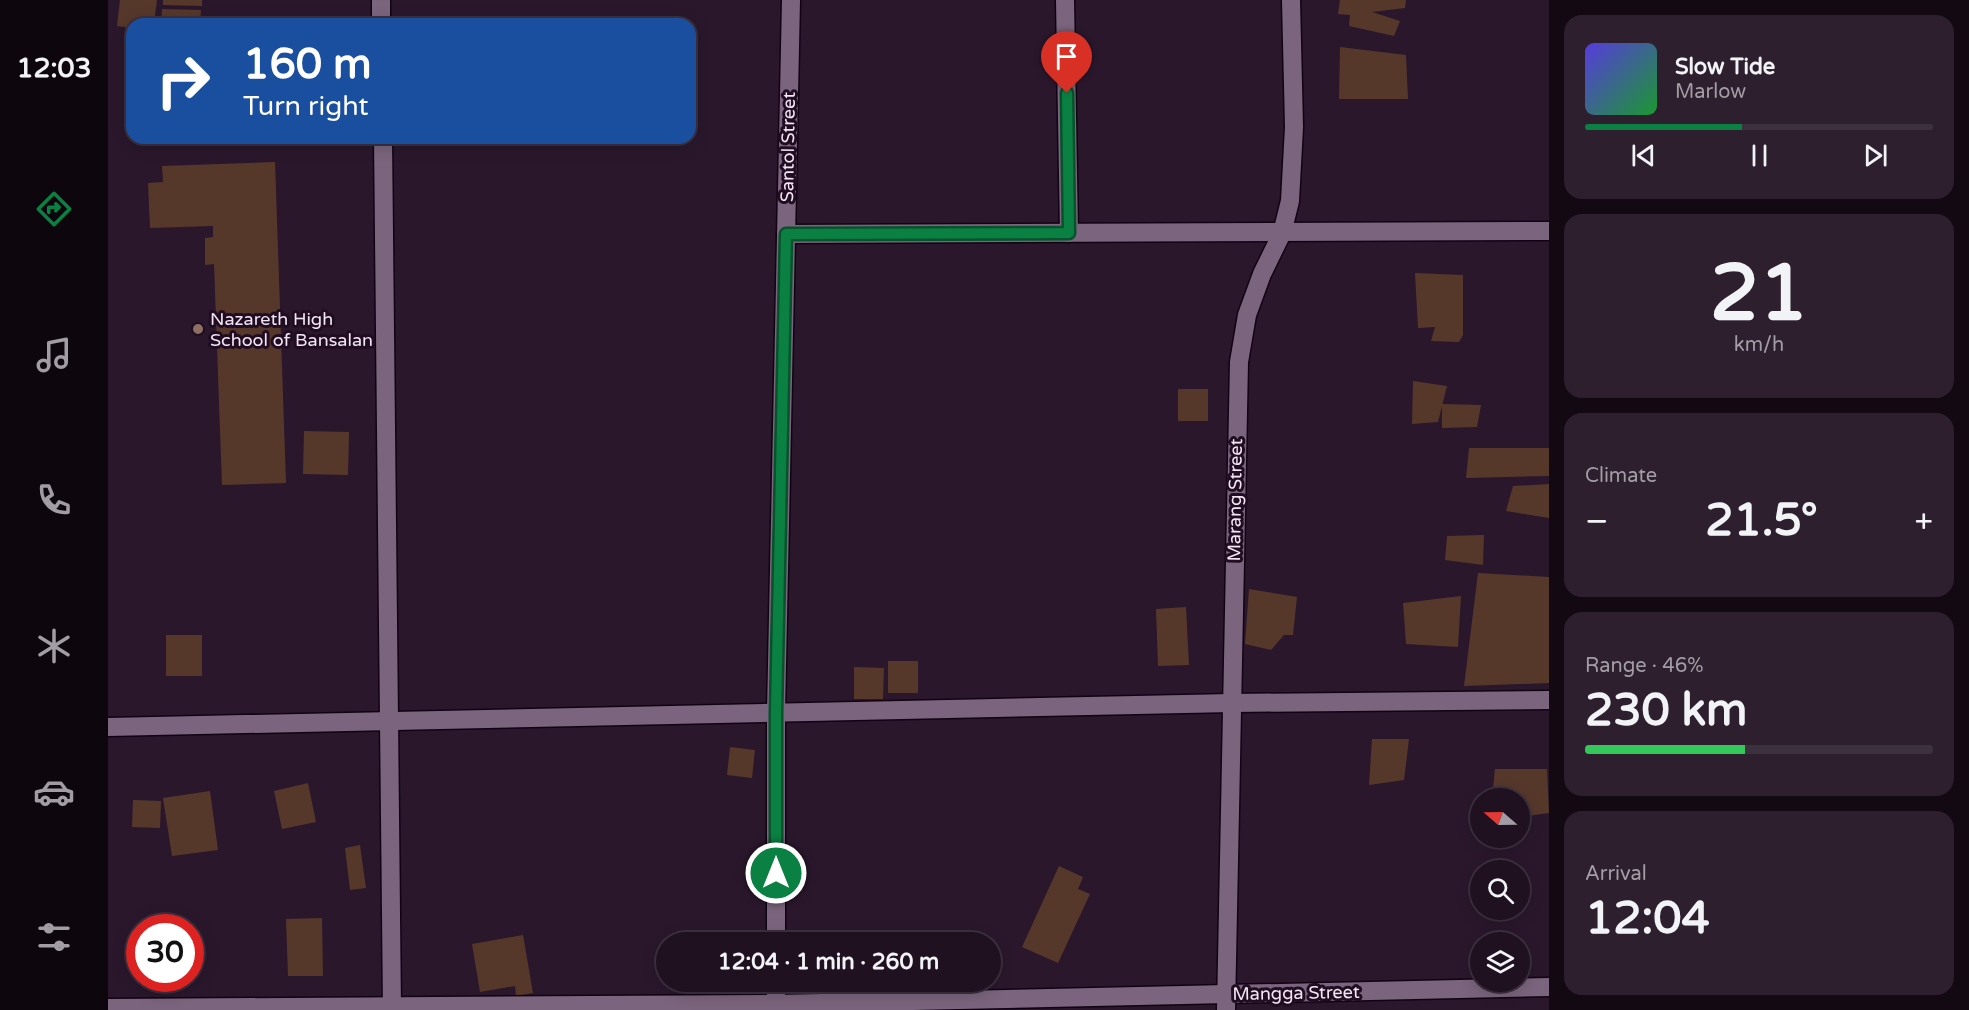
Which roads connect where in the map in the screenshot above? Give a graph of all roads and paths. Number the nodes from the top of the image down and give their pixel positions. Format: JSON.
{"nodes":[{"id":1,"x":381,"y":0,"type":"edge"},
{"id":2,"x":791,"y":0,"type":"edge"},
{"id":3,"x":1065,"y":0,"type":"edge"},
{"id":4,"x":1291,"y":0,"type":"edge"},
{"id":5,"x":381,"y":18,"type":"edge"},
{"id":6,"x":382,"y":144,"type":"edge"},
{"id":7,"x":1549,"y":231,"type":"edge"},
{"id":8,"x":1069,"y":233,"type":"junction"},
{"id":9,"x":1282,"y":233,"type":"junction"},
{"id":10,"x":786,"y":234,"type":"junction"},
{"id":11,"x":1549,"y":700,"type":"edge"},
{"id":12,"x":1232,"y":703,"type":"junction"},
{"id":13,"x":776,"y":712,"type":"junction"},
{"id":14,"x":389,"y":720,"type":"junction"},
{"id":15,"x":108,"y":727,"type":"edge"},
{"id":16,"x":776,"y":932,"type":"edge"},
{"id":17,"x":1549,"y":987,"type":"edge"},
{"id":18,"x":1226,"y":1002,"type":"edge"},
{"id":19,"x":776,"y":1007,"type":"edge"},
{"id":20,"x":108,"y":1008,"type":"edge"},
{"id":21,"x":392,"y":1008,"type":"edge"}],
"edges":[{"from":1,"to":5,"type":"street"},
{"from":2,"to":10,"type":"street","name":"Santol Street"},
{"from":3,"to":8,"type":"street"},
{"from":4,"to":9,"type":"street","name":"Marang Street"},
{"from":6,"to":14,"type":"street"},
{"from":7,"to":9,"type":"street"},
{"from":8,"to":9,"type":"street"},
{"from":8,"to":10,"type":"street"},
{"from":9,"to":12,"type":"street","name":"Marang Street"},
{"from":10,"to":13,"type":"street","name":"Santol Street"},
{"from":11,"to":12,"type":"street"},
{"from":12,"to":13,"type":"street"},
{"from":12,"to":18,"type":"street","name":"Marang Street"},
{"from":13,"to":14,"type":"street"},
{"from":13,"to":16,"type":"street","name":"Santol Street"},
{"from":14,"to":15,"type":"street"},
{"from":14,"to":21,"type":"street"},
{"from":17,"to":18,"type":"street","name":"Mangga Street"},
{"from":18,"to":19,"type":"street","name":"Mangga Street"},
{"from":19,"to":21,"type":"street","name":"Mangga Street"},
{"from":20,"to":21,"type":"street","name":"Mangga Street"}]}
